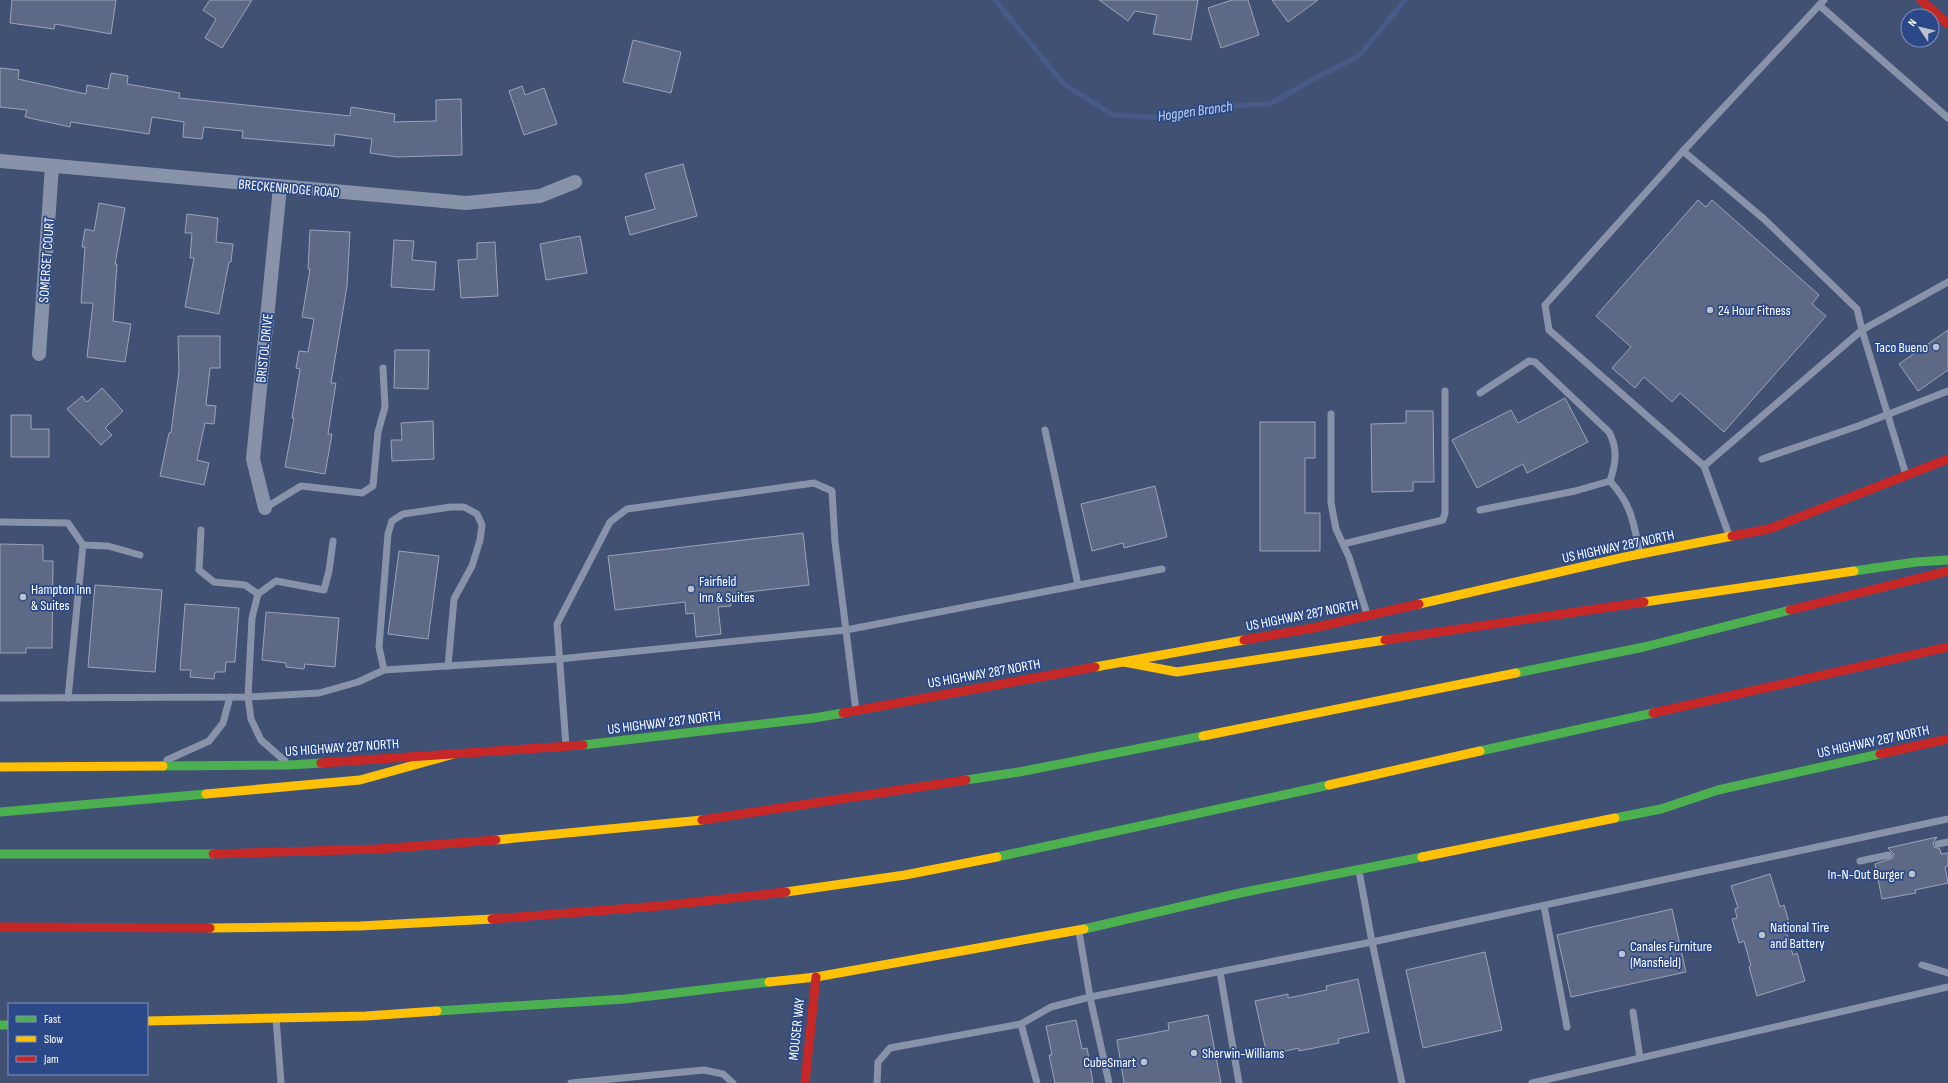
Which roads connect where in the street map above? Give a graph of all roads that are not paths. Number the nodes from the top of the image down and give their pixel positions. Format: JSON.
{"nodes":[{"id":1,"x":1921,"y":0,"type":"edge"},
{"id":2,"x":1821,"y":2,"type":"edge"},
{"id":3,"x":1948,"y":24,"type":"edge"},
{"id":4,"x":1948,"y":118,"type":"edge"},
{"id":5,"x":1683,"y":151,"type":"junction"},
{"id":6,"x":0,"y":161,"type":"edge"},
{"id":7,"x":52,"y":166,"type":"junction"},
{"id":8,"x":575,"y":182,"type":"dead end"},
{"id":9,"x":280,"y":187,"type":"junction"},
{"id":10,"x":1948,"y":282,"type":"edge"},
{"id":11,"x":1862,"y":330,"type":"junction"},
{"id":12,"x":40,"y":354,"type":"dead end"},
{"id":13,"x":383,"y":368,"type":"dead end"},
{"id":14,"x":1445,"y":391,"type":"dead end"},
{"id":15,"x":1948,"y":391,"type":"edge"},
{"id":16,"x":1480,"y":393,"type":"dead end"},
{"id":17,"x":1887,"y":413,"type":"junction"},
{"id":18,"x":1331,"y":414,"type":"dead end"},
{"id":19,"x":1045,"y":430,"type":"dead end"},
{"id":20,"x":1762,"y":459,"type":"dead end"},
{"id":21,"x":1948,"y":459,"type":"edge"},
{"id":22,"x":1704,"y":466,"type":"junction"},
{"id":23,"x":1906,"y":475,"type":"junction"},
{"id":24,"x":1610,"y":481,"type":"junction"},
{"id":25,"x":265,"y":508,"type":"joint"},
{"id":26,"x":1480,"y":510,"type":"dead end"},
{"id":27,"x":0,"y":522,"type":"edge"},
{"id":28,"x":201,"y":530,"type":"dead end"},
{"id":29,"x":1729,"y":537,"type":"junction"},
{"id":30,"x":333,"y":541,"type":"dead end"},
{"id":31,"x":1343,"y":544,"type":"junction"},
{"id":32,"x":83,"y":545,"type":"junction"},
{"id":33,"x":1640,"y":554,"type":"junction"},
{"id":34,"x":140,"y":555,"type":"dead end"},
{"id":35,"x":1948,"y":560,"type":"edge"},
{"id":36,"x":1162,"y":569,"type":"dead end"},
{"id":37,"x":1948,"y":571,"type":"edge"},
{"id":38,"x":1078,"y":585,"type":"junction"},
{"id":39,"x":258,"y":594,"type":"junction"},
{"id":40,"x":1368,"y":616,"type":"junction"},
{"id":41,"x":846,"y":630,"type":"junction"},
{"id":42,"x":1948,"y":647,"type":"edge"},
{"id":43,"x":559,"y":659,"type":"junction"},
{"id":44,"x":1124,"y":662,"type":"junction"},
{"id":45,"x":448,"y":666,"type":"junction"},
{"id":46,"x":384,"y":670,"type":"junction"},
{"id":47,"x":230,"y":697,"type":"junction"},
{"id":48,"x":248,"y":697,"type":"junction"},
{"id":49,"x":0,"y":698,"type":"edge"},
{"id":50,"x":68,"y":698,"type":"junction"},
{"id":51,"x":856,"y":711,"type":"junction"},
{"id":52,"x":1948,"y":739,"type":"edge"},
{"id":53,"x":567,"y":747,"type":"junction"},
{"id":54,"x":454,"y":754,"type":"junction"},
{"id":55,"x":289,"y":765,"type":"junction"},
{"id":56,"x":152,"y":766,"type":"junction"},
{"id":57,"x":0,"y":767,"type":"edge"},
{"id":58,"x":0,"y":812,"type":"edge"},
{"id":59,"x":1948,"y":819,"type":"edge"},
{"id":60,"x":1948,"y":842,"type":"edge"},
{"id":61,"x":1938,"y":844,"type":"dead end"},
{"id":62,"x":0,"y":854,"type":"edge"},
{"id":63,"x":1889,"y":855,"type":"dead end"},
{"id":64,"x":1860,"y":861,"type":"dead end"},
{"id":65,"x":1359,"y":870,"type":"junction"},
{"id":66,"x":1544,"y":906,"type":"junction"},
{"id":67,"x":0,"y":927,"type":"edge"},
{"id":68,"x":1078,"y":930,"type":"junction"},
{"id":69,"x":1372,"y":942,"type":"junction"},
{"id":70,"x":1922,"y":965,"type":"dead end"},
{"id":71,"x":1220,"y":972,"type":"junction"},
{"id":72,"x":1948,"y":974,"type":"edge"},
{"id":73,"x":816,"y":977,"type":"junction"},
{"id":74,"x":1948,"y":987,"type":"edge"},
{"id":75,"x":1090,"y":997,"type":"junction"},
{"id":76,"x":1633,"y":1012,"type":"dead end"},
{"id":77,"x":276,"y":1018,"type":"junction"},
{"id":78,"x":148,"y":1021,"type":"edge"},
{"id":79,"x":1021,"y":1024,"type":"junction"},
{"id":80,"x":1567,"y":1027,"type":"dead end"},
{"id":81,"x":1640,"y":1058,"type":"junction"},
{"id":82,"x":281,"y":1083,"type":"edge"},
{"id":83,"x":570,"y":1083,"type":"edge"},
{"id":84,"x":733,"y":1083,"type":"edge"},
{"id":85,"x":805,"y":1083,"type":"edge"},
{"id":86,"x":877,"y":1083,"type":"edge"},
{"id":87,"x":1037,"y":1083,"type":"edge"},
{"id":88,"x":1109,"y":1083,"type":"edge"},
{"id":89,"x":1239,"y":1083,"type":"edge"},
{"id":90,"x":1402,"y":1083,"type":"edge"},
{"id":91,"x":1532,"y":1083,"type":"edge"}],
"edges":[{"from":1,"to":3,"type":"main road"},
{"from":2,"to":4,"type":"lane"},
{"from":2,"to":5,"type":"lane"},
{"from":5,"to":11,"type":"lane"},
{"from":5,"to":22,"type":"lane"},
{"from":6,"to":7,"type":"street","name":"BRECKENRIDGE ROAD"},
{"from":7,"to":9,"type":"street","name":"BRECKENRIDGE ROAD"},
{"from":7,"to":12,"type":"street","name":"SOMERSET COURT"},
{"from":8,"to":9,"type":"street","name":"BRECKENRIDGE ROAD"},
{"from":9,"to":25,"type":"street","name":"BRISTOL DRIVE"},
{"from":10,"to":11,"type":"lane"},
{"from":11,"to":17,"type":"lane"},
{"from":11,"to":22,"type":"lane"},
{"from":13,"to":25,"type":"lane"},
{"from":14,"to":31,"type":"lane"},
{"from":15,"to":17,"type":"lane"},
{"from":16,"to":24,"type":"lane"},
{"from":17,"to":20,"type":"lane"},
{"from":17,"to":23,"type":"lane"},
{"from":18,"to":31,"type":"lane"},
{"from":19,"to":38,"type":"lane"},
{"from":21,"to":23,"type":"main road","name":"US HIGHWAY 287 NORTH"},
{"from":22,"to":29,"type":"lane"},
{"from":23,"to":29,"type":"main road","name":"US HIGHWAY 287 NORTH"},
{"from":24,"to":26,"type":"lane"},
{"from":24,"to":33,"type":"lane"},
{"from":27,"to":32,"type":"lane"},
{"from":28,"to":39,"type":"lane"},
{"from":29,"to":33,"type":"main road","name":"US HIGHWAY 287 NORTH"},
{"from":30,"to":39,"type":"lane"},
{"from":31,"to":40,"type":"lane"},
{"from":32,"to":34,"type":"lane"},
{"from":32,"to":50,"type":"lane"},
{"from":33,"to":40,"type":"main road","name":"US HIGHWAY 287 NORTH"},
{"from":35,"to":44,"type":"main road"},
{"from":36,"to":38,"type":"lane"},
{"from":37,"to":62,"type":"main road"},
{"from":38,"to":41,"type":"lane"},
{"from":39,"to":48,"type":"lane"},
{"from":40,"to":44,"type":"main road","name":"US HIGHWAY 287 NORTH"},
{"from":41,"to":43,"type":"lane"},
{"from":41,"to":43,"type":"lane"},
{"from":41,"to":51,"type":"lane"},
{"from":42,"to":67,"type":"main road"},
{"from":43,"to":45,"type":"lane"},
{"from":43,"to":53,"type":"lane"},
{"from":44,"to":51,"type":"main road","name":"US HIGHWAY 287 NORTH"},
{"from":45,"to":46,"type":"lane"},
{"from":45,"to":46,"type":"lane"},
{"from":46,"to":48,"type":"lane"},
{"from":47,"to":48,"type":"lane"},
{"from":47,"to":50,"type":"lane"},
{"from":47,"to":56,"type":"lane"},
{"from":48,"to":55,"type":"lane"},
{"from":49,"to":50,"type":"lane"},
{"from":51,"to":53,"type":"main road","name":"US HIGHWAY 287 NORTH"},
{"from":52,"to":65,"type":"main road","name":"US HIGHWAY 287 NORTH"},
{"from":53,"to":54,"type":"main road","name":"US HIGHWAY 287 NORTH"},
{"from":54,"to":55,"type":"main road","name":"US HIGHWAY 287 NORTH"},
{"from":54,"to":58,"type":"main road"},
{"from":55,"to":56,"type":"main road","name":"US HIGHWAY 287 NORTH"},
{"from":56,"to":57,"type":"main road","name":"US HIGHWAY 287 NORTH"},
{"from":59,"to":66,"type":"lane"},
{"from":60,"to":61,"type":"lane"},
{"from":63,"to":64,"type":"lane"},
{"from":65,"to":68,"type":"main road","name":"US HIGHWAY 287 NORTH"},
{"from":65,"to":69,"type":"lane"},
{"from":66,"to":69,"type":"lane"},
{"from":66,"to":80,"type":"lane"},
{"from":68,"to":73,"type":"main road","name":"US HIGHWAY 287 NORTH"},
{"from":68,"to":75,"type":"lane"},
{"from":69,"to":71,"type":"lane"},
{"from":69,"to":90,"type":"lane"},
{"from":70,"to":72,"type":"lane"},
{"from":71,"to":75,"type":"lane"},
{"from":71,"to":89,"type":"lane"},
{"from":73,"to":77,"type":"main road","name":"US HIGHWAY 287 NORTH"},
{"from":73,"to":85,"type":"main road","name":"MOUSER WAY"},
{"from":74,"to":81,"type":"lane"},
{"from":75,"to":79,"type":"lane"},
{"from":75,"to":88,"type":"lane"},
{"from":76,"to":81,"type":"lane"},
{"from":77,"to":78,"type":"main road","name":"US HIGHWAY 287 NORTH"},
{"from":77,"to":82,"type":"lane"},
{"from":79,"to":86,"type":"lane"},
{"from":79,"to":87,"type":"lane"},
{"from":81,"to":91,"type":"lane"},
{"from":83,"to":84,"type":"lane"}]}
